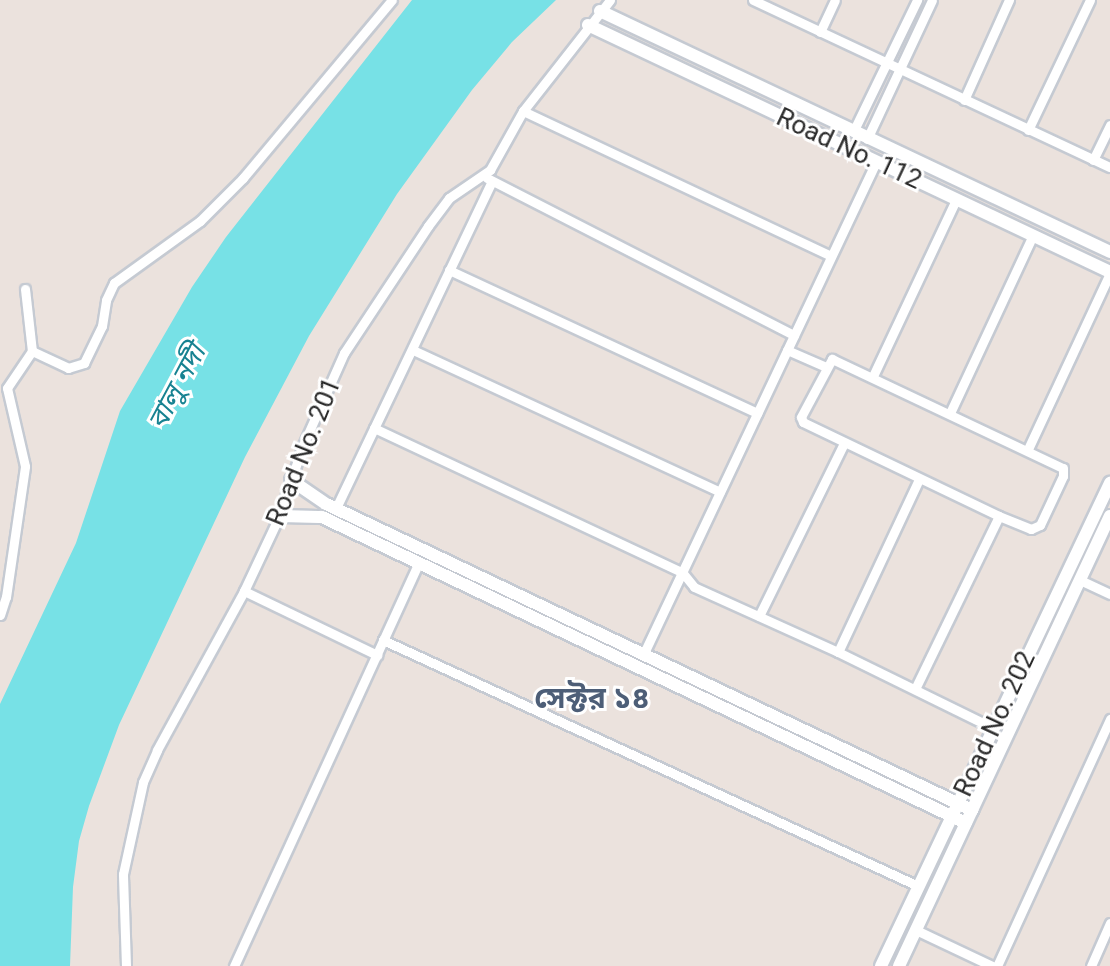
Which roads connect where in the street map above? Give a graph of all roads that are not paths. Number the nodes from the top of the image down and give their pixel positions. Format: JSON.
{"nodes":[{"id":1,"x":392,"y":0,"type":"edge"},
{"id":2,"x":610,"y":0,"type":"edge"},
{"id":3,"x":753,"y":0,"type":"edge"},
{"id":4,"x":835,"y":0,"type":"edge"},
{"id":5,"x":917,"y":0,"type":"edge"},
{"id":6,"x":932,"y":0,"type":"edge"},
{"id":7,"x":1009,"y":0,"type":"edge"},
{"id":8,"x":1090,"y":0,"type":"edge"},
{"id":9,"x":600,"y":11,"type":"junction"},
{"id":10,"x":588,"y":25,"type":"junction"},
{"id":11,"x":820,"y":32,"type":"junction"},
{"id":12,"x":886,"y":63,"type":"junction"},
{"id":13,"x":899,"y":69,"type":"junction"},
{"id":14,"x":964,"y":100,"type":"junction"},
{"id":15,"x":523,"y":111,"type":"junction"},
{"id":16,"x":1110,"y":125,"type":"edge"},
{"id":17,"x":1028,"y":130,"type":"junction"},
{"id":18,"x":853,"y":132,"type":"junction"},
{"id":19,"x":867,"y":139,"type":"junction"},
{"id":20,"x":883,"y":146,"type":"junction"},
{"id":21,"x":1093,"y":160,"type":"junction"},
{"id":22,"x":876,"y":162,"type":"junction"},
{"id":23,"x":1110,"y":167,"type":"edge"},
{"id":24,"x":488,"y":179,"type":"junction"},
{"id":25,"x":956,"y":200,"type":"junction"},
{"id":26,"x":1033,"y":235,"type":"junction"},
{"id":27,"x":1110,"y":252,"type":"edge"},
{"id":28,"x":831,"y":256,"type":"junction"},
{"id":29,"x":449,"y":270,"type":"junction"},
{"id":30,"x":1110,"y":272,"type":"edge"},
{"id":31,"x":25,"y":289,"type":"dead end"},
{"id":32,"x":794,"y":335,"type":"junction"},
{"id":33,"x":413,"y":350,"type":"junction"},
{"id":34,"x":787,"y":350,"type":"junction"},
{"id":35,"x":32,"y":351,"type":"junction"},
{"id":36,"x":826,"y":367,"type":"junction"},
{"id":37,"x":873,"y":376,"type":"junction"},
{"id":38,"x":3,"y":388,"type":"edge"},
{"id":39,"x":757,"y":413,"type":"junction"},
{"id":40,"x":950,"y":413,"type":"junction"},
{"id":41,"x":374,"y":428,"type":"junction"},
{"id":42,"x":844,"y":443,"type":"junction"},
{"id":43,"x":1028,"y":449,"type":"junction"},
{"id":44,"x":919,"y":479,"type":"junction"},
{"id":45,"x":291,"y":480,"type":"junction"},
{"id":46,"x":1110,"y":483,"type":"edge"},
{"id":47,"x":720,"y":492,"type":"junction"},
{"id":48,"x":336,"y":508,"type":"junction"},
{"id":49,"x":278,"y":516,"type":"junction"},
{"id":50,"x":999,"y":516,"type":"junction"},
{"id":51,"x":1110,"y":516,"type":"edge"},
{"id":52,"x":418,"y":564,"type":"junction"},
{"id":53,"x":682,"y":572,"type":"junction"},
{"id":54,"x":1080,"y":580,"type":"junction"},
{"id":55,"x":244,"y":591,"type":"junction"},
{"id":56,"x":1110,"y":594,"type":"edge"},
{"id":57,"x":0,"y":615,"type":"edge"},
{"id":58,"x":759,"y":616,"type":"junction"},
{"id":59,"x":383,"y":640,"type":"junction"},
{"id":60,"x":838,"y":652,"type":"junction"},
{"id":61,"x":644,"y":653,"type":"junction"},
{"id":62,"x":377,"y":655,"type":"junction"},
{"id":63,"x":915,"y":689,"type":"junction"},
{"id":64,"x":1110,"y":719,"type":"edge"},
{"id":65,"x":993,"y":728,"type":"junction"},
{"id":66,"x":958,"y":803,"type":"junction"},
{"id":67,"x":972,"y":810,"type":"junction"},
{"id":68,"x":952,"y":816,"type":"junction"},
{"id":69,"x":966,"y":823,"type":"junction"},
{"id":70,"x":918,"y":886,"type":"junction"},
{"id":71,"x":905,"y":916,"type":"junction"},
{"id":72,"x":1110,"y":923,"type":"edge"},
{"id":73,"x":918,"y":927,"type":"junction"},
{"id":74,"x":988,"y":965,"type":"edge"},
{"id":75,"x":126,"y":966,"type":"edge"},
{"id":76,"x":234,"y":966,"type":"edge"},
{"id":77,"x":881,"y":966,"type":"edge"},
{"id":78,"x":899,"y":966,"type":"edge"},
{"id":79,"x":1091,"y":966,"type":"edge"}],
"edges":[{"from":1,"to":35,"type":"street"},
{"from":2,"to":9,"type":"street","name":"Road No. 201"},
{"from":3,"to":11,"type":"street"},
{"from":4,"to":11,"type":"street"},
{"from":5,"to":12,"type":"street"},
{"from":6,"to":13,"type":"street"},
{"from":7,"to":14,"type":"street"},
{"from":8,"to":17,"type":"street"},
{"from":9,"to":10,"type":"street","name":"Road No. 201"},
{"from":9,"to":18,"type":"street","name":"Road No. 112"},
{"from":10,"to":15,"type":"street","name":"Road No. 201"},
{"from":10,"to":22,"type":"street","name":"Road No. 112"},
{"from":11,"to":12,"type":"street"},
{"from":12,"to":13,"type":"street"},
{"from":12,"to":18,"type":"street"},
{"from":13,"to":14,"type":"street"},
{"from":13,"to":19,"type":"street"},
{"from":14,"to":17,"type":"street"},
{"from":15,"to":24,"type":"street","name":"Road No. 201"},
{"from":15,"to":28,"type":"street"},
{"from":16,"to":21,"type":"street"},
{"from":17,"to":21,"type":"street"},
{"from":18,"to":19,"type":"street","name":"Road No. 112"},
{"from":19,"to":20,"type":"street","name":"Road No. 112"},
{"from":20,"to":22,"type":"street"},
{"from":20,"to":27,"type":"street","name":"Road No. 112"},
{"from":21,"to":23,"type":"street"},
{"from":22,"to":25,"type":"street","name":"Road No. 112"},
{"from":22,"to":28,"type":"street"},
{"from":24,"to":29,"type":"street"},
{"from":24,"to":32,"type":"street"},
{"from":24,"to":45,"type":"street","name":"Road No. 201"},
{"from":25,"to":26,"type":"street","name":"Road No. 112"},
{"from":25,"to":37,"type":"street"},
{"from":26,"to":30,"type":"street","name":"Road No. 112"},
{"from":26,"to":40,"type":"street"},
{"from":28,"to":32,"type":"street"},
{"from":29,"to":33,"type":"street"},
{"from":29,"to":39,"type":"street"},
{"from":30,"to":43,"type":"street"},
{"from":31,"to":35,"type":"street"},
{"from":32,"to":34,"type":"street"},
{"from":33,"to":41,"type":"street"},
{"from":33,"to":47,"type":"street"},
{"from":34,"to":36,"type":"street"},
{"from":34,"to":39,"type":"street"},
{"from":35,"to":38,"type":"street"},
{"from":36,"to":37,"type":"street"},
{"from":36,"to":42,"type":"street"},
{"from":37,"to":40,"type":"street"},
{"from":38,"to":57,"type":"street"},
{"from":39,"to":47,"type":"street"},
{"from":40,"to":43,"type":"street"},
{"from":41,"to":48,"type":"street"},
{"from":41,"to":53,"type":"street"},
{"from":42,"to":44,"type":"street"},
{"from":42,"to":58,"type":"street"},
{"from":43,"to":50,"type":"street"},
{"from":44,"to":50,"type":"street"},
{"from":44,"to":60,"type":"street"},
{"from":45,"to":48,"type":"street"},
{"from":45,"to":49,"type":"street","name":"Road No. 201"},
{"from":46,"to":65,"type":"street","name":"Road No. 202"},
{"from":47,"to":53,"type":"street"},
{"from":48,"to":61,"type":"street"},
{"from":49,"to":52,"type":"street"},
{"from":49,"to":55,"type":"street","name":"Road No. 201"},
{"from":50,"to":63,"type":"street"},
{"from":51,"to":54,"type":"street","name":"Road No. 202"},
{"from":52,"to":59,"type":"street"},
{"from":52,"to":68,"type":"street"},
{"from":53,"to":58,"type":"street"},
{"from":53,"to":61,"type":"street"},
{"from":54,"to":56,"type":"street"},
{"from":54,"to":67,"type":"street","name":"Road No. 202"},
{"from":55,"to":62,"type":"street"},
{"from":55,"to":75,"type":"street","name":"Road No. 201"},
{"from":58,"to":60,"type":"street"},
{"from":59,"to":62,"type":"street"},
{"from":59,"to":70,"type":"street"},
{"from":60,"to":63,"type":"street"},
{"from":61,"to":66,"type":"street"},
{"from":62,"to":76,"type":"street"},
{"from":63,"to":65,"type":"street"},
{"from":64,"to":74,"type":"street"},
{"from":65,"to":66,"type":"street","name":"Road No. 202"},
{"from":66,"to":67,"type":"street"},
{"from":66,"to":68,"type":"street","name":"Road No. 202"},
{"from":67,"to":69,"type":"street","name":"Road No. 202"},
{"from":68,"to":69,"type":"street"},
{"from":68,"to":70,"type":"street","name":"Road No. 202"},
{"from":69,"to":73,"type":"street","name":"Road No. 202"},
{"from":70,"to":71,"type":"street","name":"Road No. 202"},
{"from":71,"to":73,"type":"street"},
{"from":71,"to":77,"type":"street","name":"Road No. 202"},
{"from":72,"to":79,"type":"street"},
{"from":73,"to":74,"type":"street"},
{"from":73,"to":78,"type":"street","name":"Road No. 202"}]}
